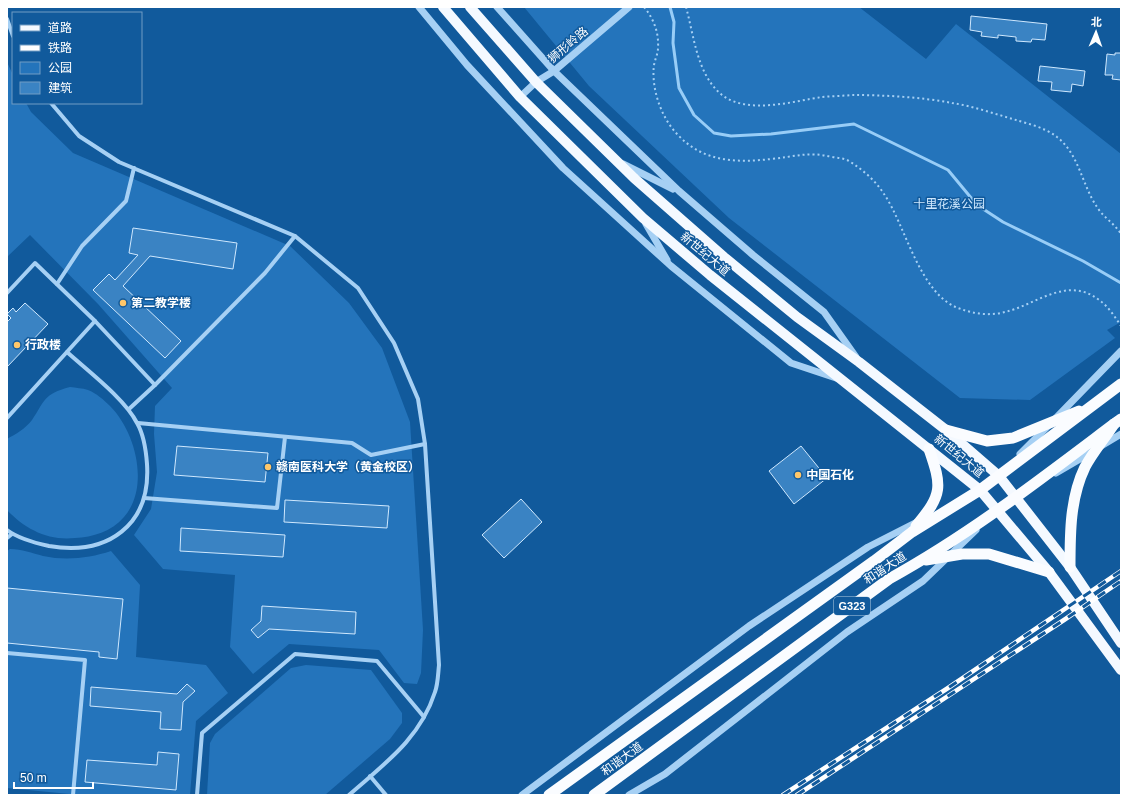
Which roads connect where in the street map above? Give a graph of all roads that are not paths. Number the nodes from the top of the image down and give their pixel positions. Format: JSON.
{"nodes":[{"id":1,"x":419,"y":7,"type":"edge"},
{"id":2,"x":470,"y":7,"type":"edge"},
{"id":3,"x":497,"y":7,"type":"edge"},
{"id":4,"x":629,"y":7,"type":"edge"},
{"id":5,"x":443,"y":8,"type":"edge"},
{"id":6,"x":7,"y":19,"type":"edge"},
{"id":7,"x":12,"y":33,"type":"edge"},
{"id":8,"x":554,"y":71,"type":"junction"},
{"id":9,"x":536,"y":82,"type":"junction"},
{"id":10,"x":520,"y":97,"type":"junction"},
{"id":11,"x":52,"y":104,"type":"edge"},
{"id":12,"x":617,"y":162,"type":"junction"},
{"id":13,"x":134,"y":168,"type":"junction"},
{"id":14,"x":679,"y":191,"type":"junction"},
{"id":15,"x":643,"y":218,"type":"junction"},
{"id":16,"x":294,"y":236,"type":"junction"},
{"id":17,"x":671,"y":266,"type":"junction"},
{"id":18,"x":57,"y":284,"type":"junction"},
{"id":19,"x":7,"y":293,"type":"edge"},
{"id":20,"x":95,"y":322,"type":"junction"},
{"id":21,"x":67,"y":352,"type":"junction"},
{"id":22,"x":1120,"y":352,"type":"edge"},
{"id":23,"x":859,"y":362,"type":"junction"},
{"id":24,"x":844,"y":381,"type":"junction"},
{"id":25,"x":1121,"y":384,"type":"edge"},
{"id":26,"x":155,"y":385,"type":"junction"},
{"id":27,"x":1095,"y":405,"type":"junction"},
{"id":28,"x":129,"y":409,"type":"junction"},
{"id":29,"x":7,"y":418,"type":"edge"},
{"id":30,"x":1118,"y":421,"type":"edge"},
{"id":31,"x":1051,"y":423,"type":"junction"},
{"id":32,"x":138,"y":424,"type":"junction"},
{"id":33,"x":946,"y":430,"type":"junction"},
{"id":34,"x":1121,"y":434,"type":"edge"},
{"id":35,"x":285,"y":437,"type":"junction"},
{"id":36,"x":425,"y":444,"type":"junction"},
{"id":37,"x":1098,"y":448,"type":"junction"},
{"id":38,"x":929,"y":449,"type":"junction"},
{"id":39,"x":999,"y":476,"type":"junction"},
{"id":40,"x":980,"y":490,"type":"junction"},
{"id":41,"x":1017,"y":497,"type":"junction"},
{"id":42,"x":144,"y":498,"type":"junction"},
{"id":43,"x":996,"y":512,"type":"junction"},
{"id":44,"x":921,"y":520,"type":"junction"},
{"id":45,"x":7,"y":530,"type":"edge"},
{"id":46,"x":912,"y":532,"type":"junction"},
{"id":47,"x":12,"y":534,"type":"junction"},
{"id":48,"x":7,"y":538,"type":"edge"},
{"id":49,"x":948,"y":556,"type":"junction"},
{"id":50,"x":921,"y":561,"type":"junction"},
{"id":51,"x":1070,"y":567,"type":"junction"},
{"id":52,"x":1049,"y":572,"type":"junction"},
{"id":53,"x":1121,"y":643,"type":"edge"},
{"id":54,"x":7,"y":653,"type":"edge"},
{"id":55,"x":1121,"y":670,"type":"edge"},
{"id":56,"x":424,"y":717,"type":"junction"},
{"id":57,"x":370,"y":776,"type":"junction"},
{"id":58,"x":73,"y":795,"type":"edge"},
{"id":59,"x":197,"y":795,"type":"edge"},
{"id":60,"x":349,"y":795,"type":"edge"},
{"id":61,"x":386,"y":795,"type":"edge"},
{"id":62,"x":522,"y":795,"type":"edge"},
{"id":63,"x":548,"y":795,"type":"edge"},
{"id":64,"x":594,"y":795,"type":"edge"},
{"id":65,"x":629,"y":795,"type":"edge"}],
"edges":[{"from":1,"to":17,"type":"street"},
{"from":2,"to":9,"type":"main road","name":"新世纪大道"},
{"from":3,"to":8,"type":"street"},
{"from":4,"to":8,"type":"street","name":"狮形岭路"},
{"from":5,"to":10,"type":"main road","name":"新世纪大道"},
{"from":6,"to":7,"type":"street"},
{"from":8,"to":9,"type":"street","name":"狮形岭路"},
{"from":8,"to":14,"type":"street"},
{"from":9,"to":10,"type":"street","name":"狮形岭路"},
{"from":9,"to":12,"type":"main road","name":"新世纪大道"},
{"from":10,"to":15,"type":"main road","name":"新世纪大道"},
{"from":11,"to":13,"type":"street"},
{"from":12,"to":14,"type":"street"},
{"from":12,"to":23,"type":"main road","name":"新世纪大道"},
{"from":13,"to":16,"type":"street"},
{"from":13,"to":18,"type":"street"},
{"from":14,"to":23,"type":"street"},
{"from":15,"to":17,"type":"street"},
{"from":15,"to":24,"type":"main road","name":"新世纪大道"},
{"from":16,"to":26,"type":"street"},
{"from":16,"to":36,"type":"street"},
{"from":17,"to":24,"type":"street"},
{"from":18,"to":19,"type":"street"},
{"from":18,"to":20,"type":"street"},
{"from":20,"to":21,"type":"street"},
{"from":20,"to":26,"type":"street"},
{"from":21,"to":28,"type":"street"},
{"from":21,"to":29,"type":"street"},
{"from":22,"to":31,"type":"street"},
{"from":23,"to":33,"type":"main road","name":"新世纪大道"},
{"from":24,"to":38,"type":"main road","name":"新世纪大道"},
{"from":25,"to":27,"type":"highway","number":"G323"},
{"from":26,"to":28,"type":"street"},
{"from":27,"to":31,"type":"highway"},
{"from":27,"to":39,"type":"highway","number":"G323"},
{"from":28,"to":32,"type":"street"},
{"from":30,"to":37,"type":"highway"},
{"from":30,"to":41,"type":"highway","name":"和谐大道","number":"G323"},
{"from":31,"to":33,"type":"highway"},
{"from":31,"to":39,"type":"street"},
{"from":32,"to":35,"type":"street"},
{"from":32,"to":42,"type":"street"},
{"from":33,"to":39,"type":"main road","name":"新世纪大道"},
{"from":34,"to":37,"type":"street"},
{"from":35,"to":36,"type":"street"},
{"from":35,"to":42,"type":"street"},
{"from":36,"to":56,"type":"street"},
{"from":37,"to":41,"type":"street"},
{"from":37,"to":51,"type":"highway"},
{"from":38,"to":40,"type":"main road","name":"新世纪大道"},
{"from":38,"to":44,"type":"highway"},
{"from":39,"to":40,"type":"highway","name":"和谐大道","number":"G323"},
{"from":39,"to":41,"type":"main road","name":"新世纪大道"},
{"from":40,"to":43,"type":"main road","name":"新世纪大道"},
{"from":40,"to":44,"type":"street"},
{"from":40,"to":46,"type":"highway","name":"和谐大道","number":"G323"},
{"from":41,"to":43,"type":"highway","name":"和谐大道","number":"G323"},
{"from":41,"to":51,"type":"main road","name":"新世纪大道"},
{"from":42,"to":47,"type":"street"},
{"from":43,"to":49,"type":"street"},
{"from":43,"to":50,"type":"highway","name":"和谐大道","number":"G323"},
{"from":43,"to":52,"type":"main road","name":"新世纪大道"},
{"from":44,"to":46,"type":"highway"},
{"from":44,"to":62,"type":"street"},
{"from":45,"to":47,"type":"street"},
{"from":46,"to":63,"type":"highway","name":"和谐大道","number":"G323"},
{"from":47,"to":48,"type":"street"},
{"from":49,"to":50,"type":"highway"},
{"from":49,"to":52,"type":"highway"},
{"from":49,"to":65,"type":"street"},
{"from":50,"to":64,"type":"highway","name":"和谐大道","number":"G323"},
{"from":51,"to":53,"type":"main road","name":"新世纪大道"},
{"from":52,"to":55,"type":"main road","name":"新世纪大道"},
{"from":54,"to":58,"type":"street"},
{"from":56,"to":57,"type":"street"},
{"from":56,"to":59,"type":"street"},
{"from":57,"to":60,"type":"street"},
{"from":57,"to":61,"type":"street"}]}
